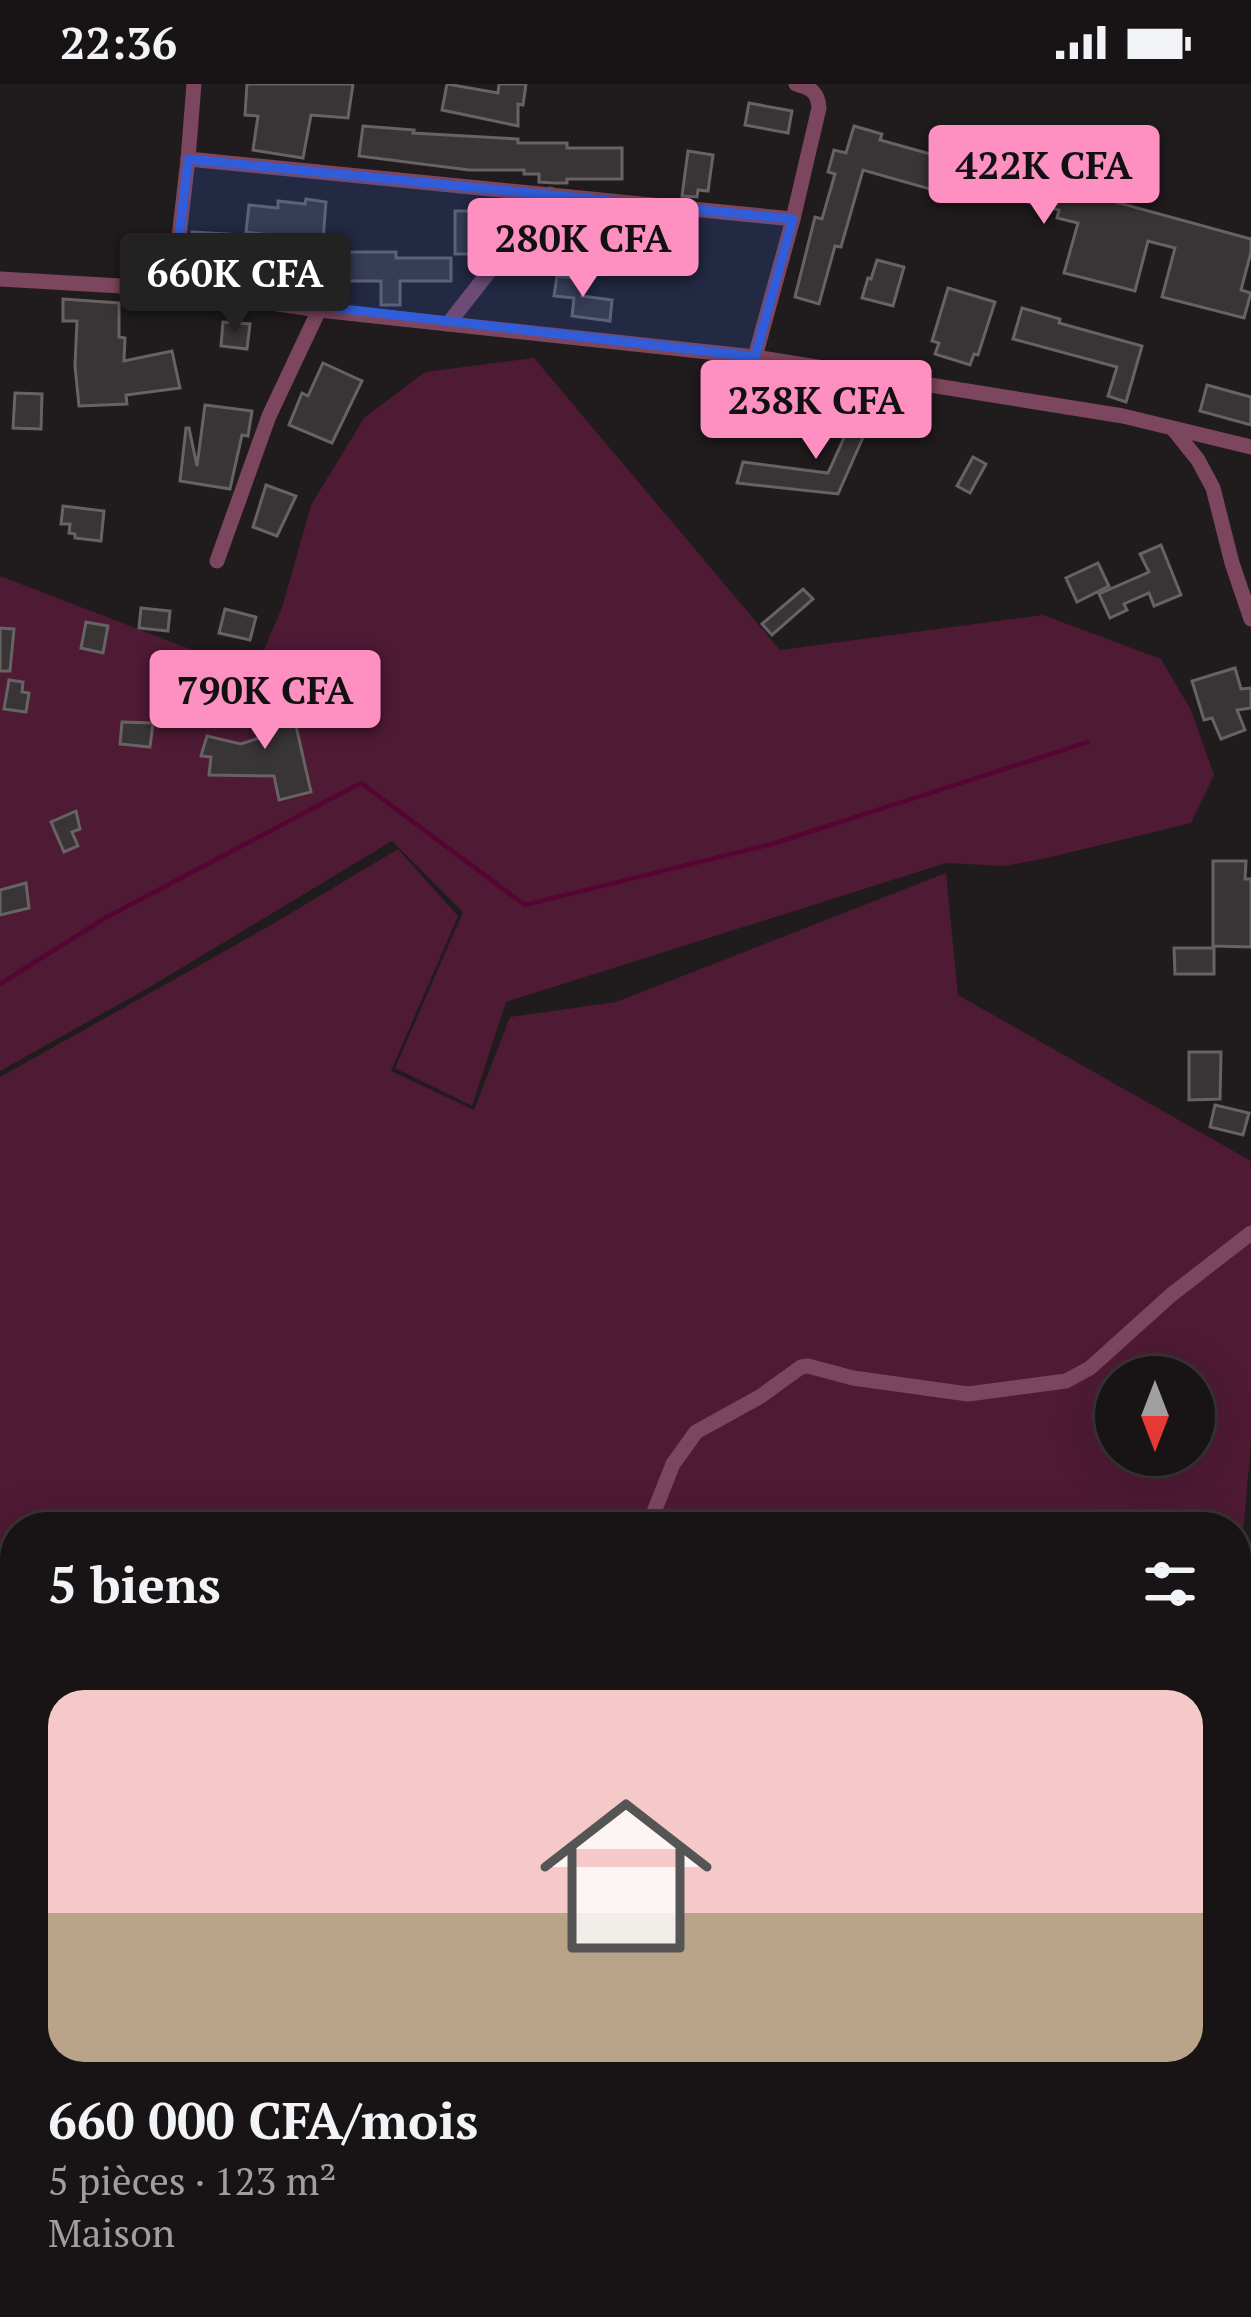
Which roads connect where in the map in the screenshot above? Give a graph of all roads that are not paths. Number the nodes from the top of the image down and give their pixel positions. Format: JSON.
{"nodes":[{"id":1,"x":194,"y":84,"type":"edge"},
{"id":2,"x":796,"y":84,"type":"edge"},
{"id":3,"x":188,"y":158,"type":"junction"},
{"id":4,"x":550,"y":194,"type":"junction"},
{"id":5,"x":794,"y":219,"type":"junction"},
{"id":6,"x":0,"y":279,"type":"edge"},
{"id":7,"x":173,"y":289,"type":"junction"},
{"id":8,"x":319,"y":310,"type":"junction"},
{"id":9,"x":448,"y":324,"type":"junction"},
{"id":10,"x":755,"y":357,"type":"junction"},
{"id":11,"x":1174,"y":430,"type":"junction"},
{"id":12,"x":1251,"y":447,"type":"edge"},
{"id":13,"x":218,"y":561,"type":"dead end"},
{"id":14,"x":1248,"y":601,"type":"edge"},
{"id":15,"x":1251,"y":619,"type":"edge"},
{"id":16,"x":1251,"y":1233,"type":"edge"},
{"id":17,"x":655,"y":1512,"type":"edge"}],
"edges":[{"from":1,"to":3,"type":"street"},
{"from":2,"to":5,"type":"street"},
{"from":3,"to":4,"type":"street"},
{"from":3,"to":7,"type":"street"},
{"from":4,"to":5,"type":"street"},
{"from":4,"to":9,"type":"street"},
{"from":5,"to":10,"type":"street"},
{"from":6,"to":7,"type":"street"},
{"from":7,"to":8,"type":"street"},
{"from":8,"to":9,"type":"street"},
{"from":8,"to":13,"type":"street"},
{"from":9,"to":10,"type":"street"},
{"from":10,"to":11,"type":"street"},
{"from":11,"to":12,"type":"street"},
{"from":11,"to":14,"type":"street"},
{"from":14,"to":15,"type":"street"},
{"from":16,"to":17,"type":"street"}]}
